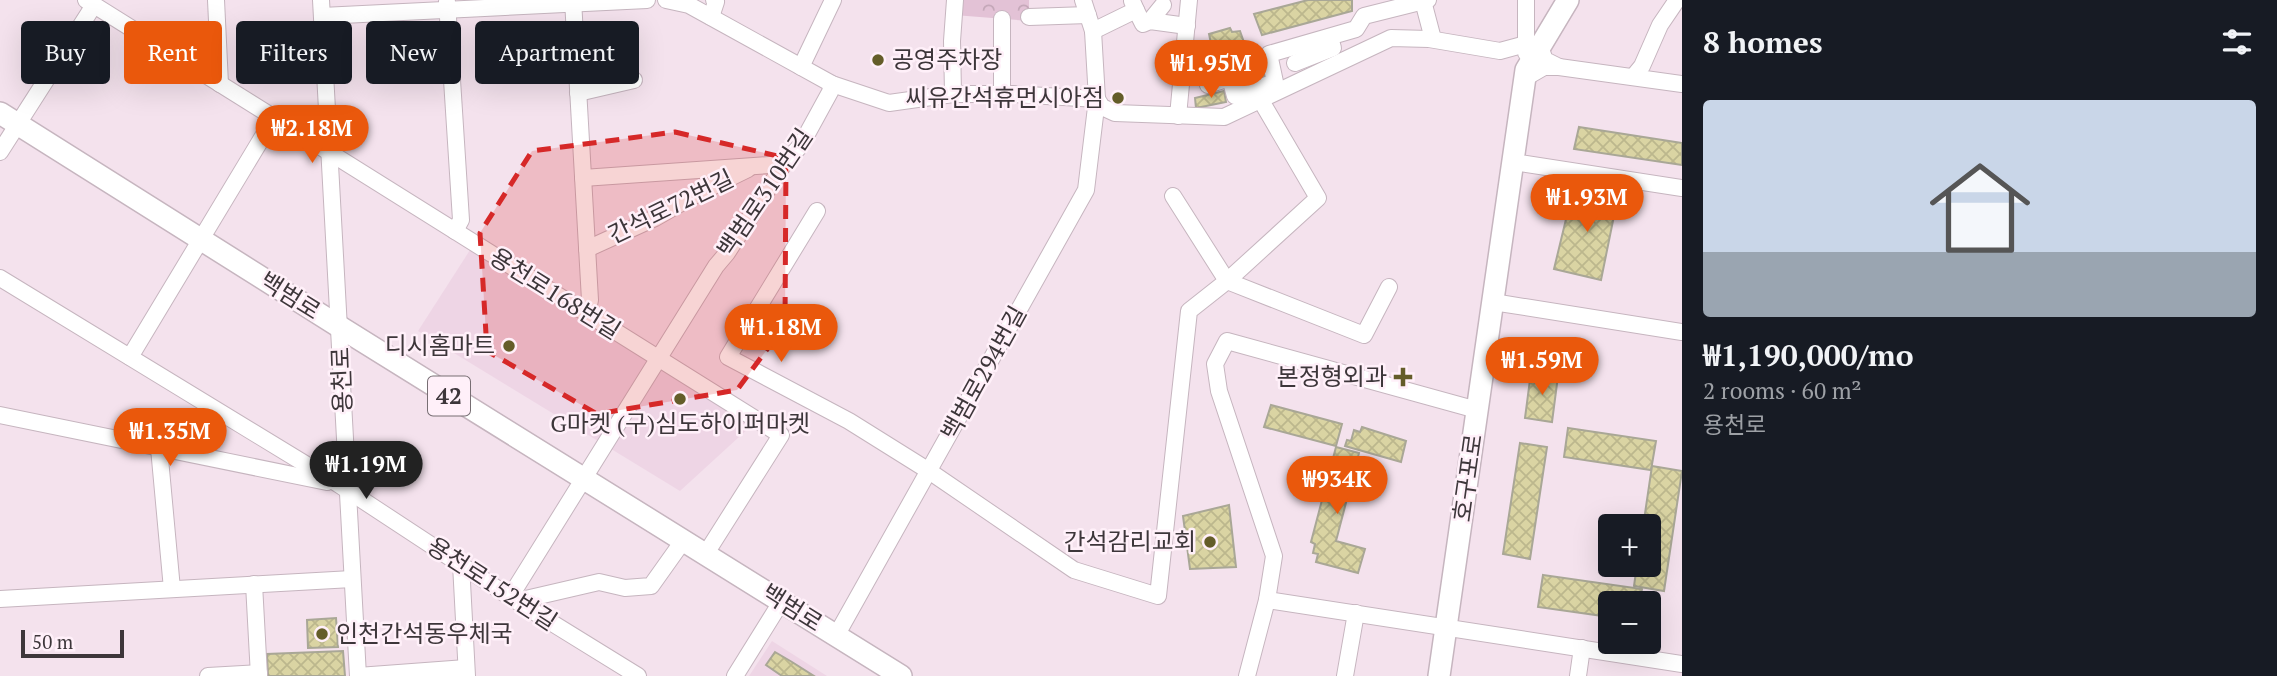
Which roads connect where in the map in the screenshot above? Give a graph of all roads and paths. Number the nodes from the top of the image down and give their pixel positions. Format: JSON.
{"nodes":[{"id":1,"x":216,"y":0,"type":"edge"},
{"id":2,"x":647,"y":0,"type":"edge"},
{"id":3,"x":666,"y":0,"type":"edge"},
{"id":4,"x":714,"y":0,"type":"edge"},
{"id":5,"x":832,"y":0,"type":"edge"},
{"id":6,"x":1189,"y":0,"type":"edge"},
{"id":7,"x":1526,"y":0,"type":"edge"},
{"id":8,"x":1568,"y":0,"type":"edge"},
{"id":9,"x":1677,"y":0,"type":"edge"},
{"id":10,"x":1425,"y":1,"type":"edge"},
{"id":11,"x":573,"y":2,"type":"edge"},
{"id":12,"x":955,"y":2,"type":"edge"},
{"id":13,"x":90,"y":3,"type":"edge"},
{"id":14,"x":447,"y":5,"type":"edge"},
{"id":15,"x":1134,"y":5,"type":"edge"},
{"id":16,"x":1164,"y":5,"type":"dead end"},
{"id":17,"x":321,"y":8,"type":"edge"},
{"id":18,"x":1088,"y":15,"type":"edge"},
{"id":19,"x":711,"y":17,"type":"junction"},
{"id":20,"x":1029,"y":17,"type":"dead end"},
{"id":21,"x":1002,"y":19,"type":"dead end"},
{"id":22,"x":217,"y":21,"type":"edge"},
{"id":23,"x":1150,"y":21,"type":"junction"},
{"id":24,"x":124,"y":24,"type":"edge"},
{"id":25,"x":1186,"y":26,"type":"junction"},
{"id":26,"x":1330,"y":37,"type":"junction"},
{"id":27,"x":1433,"y":39,"type":"junction"},
{"id":28,"x":1533,"y":46,"type":"junction"},
{"id":29,"x":1500,"y":51,"type":"junction"},
{"id":30,"x":1295,"y":63,"type":"dead end"},
{"id":31,"x":801,"y":67,"type":"junction"},
{"id":32,"x":1559,"y":67,"type":"junction"},
{"id":33,"x":1525,"y":77,"type":"junction"},
{"id":34,"x":1633,"y":77,"type":"junction"},
{"id":35,"x":220,"y":84,"type":"edge"},
{"id":36,"x":617,"y":84,"type":"edge"},
{"id":37,"x":832,"y":84,"type":"junction"},
{"id":38,"x":1682,"y":84,"type":"edge"},
{"id":39,"x":1208,"y":85,"type":"dead end"},
{"id":40,"x":578,"y":93,"type":"junction"},
{"id":41,"x":953,"y":94,"type":"junction"},
{"id":42,"x":1002,"y":94,"type":"junction"},
{"id":43,"x":1097,"y":99,"type":"junction"},
{"id":44,"x":1260,"y":99,"type":"junction"},
{"id":45,"x":0,"y":113,"type":"edge"},
{"id":46,"x":1178,"y":116,"type":"junction"},
{"id":47,"x":274,"y":118,"type":"junction"},
{"id":48,"x":18,"y":124,"type":"junction"},
{"id":49,"x":0,"y":152,"type":"edge"},
{"id":50,"x":330,"y":152,"type":"junction"},
{"id":51,"x":1513,"y":162,"type":"junction"},
{"id":52,"x":784,"y":164,"type":"junction"},
{"id":53,"x":755,"y":166,"type":"junction"},
{"id":54,"x":583,"y":178,"type":"junction"},
{"id":55,"x":1682,"y":188,"type":"edge"},
{"id":56,"x":1173,"y":196,"type":"dead end"},
{"id":57,"x":817,"y":211,"type":"dead end"},
{"id":58,"x":455,"y":231,"type":"junction"},
{"id":59,"x":201,"y":240,"type":"junction"},
{"id":60,"x":587,"y":249,"type":"junction"},
{"id":61,"x":0,"y":278,"type":"edge"},
{"id":62,"x":1227,"y":281,"type":"junction"},
{"id":63,"x":1389,"y":287,"type":"dead end"},
{"id":64,"x":1493,"y":302,"type":"junction"},
{"id":65,"x":587,"y":314,"type":"junction"},
{"id":66,"x":340,"y":327,"type":"junction"},
{"id":67,"x":1682,"y":332,"type":"edge"},
{"id":68,"x":130,"y":357,"type":"junction"},
{"id":69,"x":659,"y":359,"type":"junction"},
{"id":70,"x":1478,"y":410,"type":"junction"},
{"id":71,"x":0,"y":415,"type":"edge"},
{"id":72,"x":159,"y":448,"type":"junction"},
{"id":73,"x":929,"y":471,"type":"junction"},
{"id":74,"x":582,"y":478,"type":"junction"},
{"id":75,"x":344,"y":486,"type":"junction"},
{"id":76,"x":683,"y":541,"type":"junction"},
{"id":77,"x":705,"y":555,"type":"junction"},
{"id":78,"x":461,"y":565,"type":"junction"},
{"id":79,"x":352,"y":579,"type":"junction"},
{"id":80,"x":254,"y":584,"type":"junction"},
{"id":81,"x":172,"y":589,"type":"junction"},
{"id":82,"x":0,"y":599,"type":"edge"},
{"id":83,"x":514,"y":599,"type":"junction"},
{"id":84,"x":1267,"y":600,"type":"junction"},
{"id":85,"x":781,"y":602,"type":"junction"},
{"id":86,"x":1356,"y":613,"type":"junction"},
{"id":87,"x":1446,"y":627,"type":"junction"},
{"id":88,"x":836,"y":636,"type":"junction"},
{"id":89,"x":1582,"y":648,"type":"junction"},
{"id":90,"x":1671,"y":667,"type":"edge"},
{"id":91,"x":466,"y":672,"type":"edge"},
{"id":92,"x":259,"y":675,"type":"edge"},
{"id":93,"x":208,"y":676,"type":"edge"},
{"id":94,"x":358,"y":676,"type":"edge"},
{"id":95,"x":638,"y":676,"type":"edge"},
{"id":96,"x":735,"y":676,"type":"edge"},
{"id":97,"x":901,"y":676,"type":"edge"},
{"id":98,"x":1247,"y":676,"type":"edge"},
{"id":99,"x":1345,"y":676,"type":"edge"},
{"id":100,"x":1439,"y":676,"type":"edge"},
{"id":101,"x":1578,"y":676,"type":"edge"}],
"edges":[{"from":1,"to":22,"type":"street"},
{"from":2,"to":11,"type":"street"},
{"from":3,"to":19,"type":"street"},
{"from":4,"to":19,"type":"street"},
{"from":5,"to":31,"type":"street"},
{"from":6,"to":25,"type":"street"},
{"from":7,"to":28,"type":"street"},
{"from":8,"to":28,"type":"main road","name":"호구포로"},
{"from":9,"to":34,"type":"street"},
{"from":10,"to":26,"type":"street"},
{"from":10,"to":27,"type":"street"},
{"from":11,"to":14,"type":"street"},
{"from":11,"to":40,"type":"street","name":"간석로72번길"},
{"from":12,"to":41,"type":"street"},
{"from":13,"to":24,"type":"street","name":"용천로168번길"},
{"from":13,"to":48,"type":"street"},
{"from":14,"to":17,"type":"street"},
{"from":14,"to":58,"type":"street"},
{"from":15,"to":18,"type":"street"},
{"from":15,"to":23,"type":"street"},
{"from":16,"to":23,"type":"street"},
{"from":17,"to":50,"type":"street","name":"용천로"},
{"from":18,"to":20,"type":"street"},
{"from":18,"to":43,"type":"street","name":"백범로294번길"},
{"from":19,"to":31,"type":"street"},
{"from":21,"to":42,"type":"street"},
{"from":23,"to":25,"type":"street"},
{"from":25,"to":46,"type":"street"},
{"from":26,"to":30,"type":"street"},
{"from":26,"to":39,"type":"street"},
{"from":27,"to":29,"type":"street"},
{"from":27,"to":44,"type":"street"},
{"from":28,"to":29,"type":"street"},
{"from":28,"to":32,"type":"street"},
{"from":28,"to":33,"type":"main road","name":"호구포로"},
{"from":29,"to":33,"type":"street"},
{"from":31,"to":37,"type":"street"},
{"from":32,"to":33,"type":"street"},
{"from":32,"to":34,"type":"street"},
{"from":33,"to":51,"type":"main road","name":"호구포로"},
{"from":34,"to":38,"type":"street"},
{"from":35,"to":47,"type":"street","name":"용천로168번길"},
{"from":36,"to":40,"type":"street"},
{"from":37,"to":41,"type":"street"},
{"from":37,"to":52,"type":"street","name":"백범로310번길"},
{"from":40,"to":54,"type":"street","name":"간석로72번길"},
{"from":41,"to":42,"type":"street"},
{"from":42,"to":43,"type":"street"},
{"from":43,"to":46,"type":"street"},
{"from":43,"to":73,"type":"street","name":"백범로294번길"},
{"from":44,"to":46,"type":"street"},
{"from":44,"to":62,"type":"street"},
{"from":45,"to":48,"type":"main road","name":"백범로","number":"42"},
{"from":47,"to":50,"type":"street","name":"용천로168번길"},
{"from":47,"to":59,"type":"street"},
{"from":48,"to":49,"type":"street"},
{"from":48,"to":59,"type":"main road","name":"백범로","number":"42"},
{"from":50,"to":58,"type":"street","name":"용천로168번길"},
{"from":50,"to":66,"type":"street","name":"용천로"},
{"from":51,"to":55,"type":"street"},
{"from":51,"to":64,"type":"main road","name":"호구포로"},
{"from":52,"to":53,"type":"street","name":"간석로72번길"},
{"from":52,"to":69,"type":"street","name":"백범로310번길"},
{"from":53,"to":54,"type":"street","name":"간석로72번길"},
{"from":53,"to":60,"type":"street","name":"간석로72번길"},
{"from":54,"to":60,"type":"street","name":"간석로72번길"},
{"from":56,"to":62,"type":"street"},
{"from":57,"to":73,"type":"street"},
{"from":58,"to":65,"type":"street","name":"용천로168번길"},
{"from":59,"to":66,"type":"main road","name":"백범로","number":"42"},
{"from":59,"to":68,"type":"street"},
{"from":60,"to":65,"type":"street","name":"간석로72번길"},
{"from":61,"to":68,"type":"street","name":"용천로152번길"},
{"from":62,"to":63,"type":"street"},
{"from":62,"to":73,"type":"street"},
{"from":64,"to":67,"type":"street"},
{"from":64,"to":70,"type":"main road","name":"호구포로"},
{"from":65,"to":69,"type":"street","name":"용천로168번길"},
{"from":66,"to":74,"type":"main road","name":"백범로","number":"42"},
{"from":66,"to":75,"type":"street","name":"용천로"},
{"from":68,"to":75,"type":"street","name":"용천로152번길"},
{"from":69,"to":74,"type":"street","name":"백범로310번길"},
{"from":69,"to":77,"type":"street","name":"용천로168번길"},
{"from":70,"to":84,"type":"street"},
{"from":70,"to":87,"type":"main road","name":"호구포로"},
{"from":71,"to":72,"type":"street"},
{"from":72,"to":75,"type":"street"},
{"from":72,"to":81,"type":"street"},
{"from":73,"to":88,"type":"street","name":"백범로294번길"},
{"from":74,"to":76,"type":"main road","name":"백범로","number":"42"},
{"from":74,"to":83,"type":"street"},
{"from":75,"to":78,"type":"street","name":"용천로152번길"},
{"from":75,"to":79,"type":"street","name":"용천로"},
{"from":76,"to":77,"type":"main road","name":"백범로","number":"42"},
{"from":76,"to":83,"type":"street"},
{"from":77,"to":85,"type":"main road","name":"백범로","number":"42"},
{"from":78,"to":83,"type":"street","name":"용천로152번길"},
{"from":78,"to":91,"type":"street"},
{"from":79,"to":80,"type":"street"},
{"from":79,"to":94,"type":"street","name":"용천로"},
{"from":80,"to":81,"type":"street"},
{"from":80,"to":92,"type":"street"},
{"from":81,"to":82,"type":"street"},
{"from":83,"to":95,"type":"street","name":"용천로152번길"},
{"from":84,"to":86,"type":"street"},
{"from":84,"to":98,"type":"street"},
{"from":85,"to":88,"type":"main road","name":"백범로","number":"42"},
{"from":85,"to":96,"type":"street"},
{"from":86,"to":87,"type":"street"},
{"from":86,"to":99,"type":"street"},
{"from":87,"to":89,"type":"street"},
{"from":87,"to":100,"type":"main road","name":"호구포로"},
{"from":88,"to":97,"type":"main road","name":"백범로","number":"42"},
{"from":89,"to":90,"type":"street"},
{"from":89,"to":101,"type":"street"},
{"from":91,"to":94,"type":"street"},
{"from":92,"to":93,"type":"street"}]}
